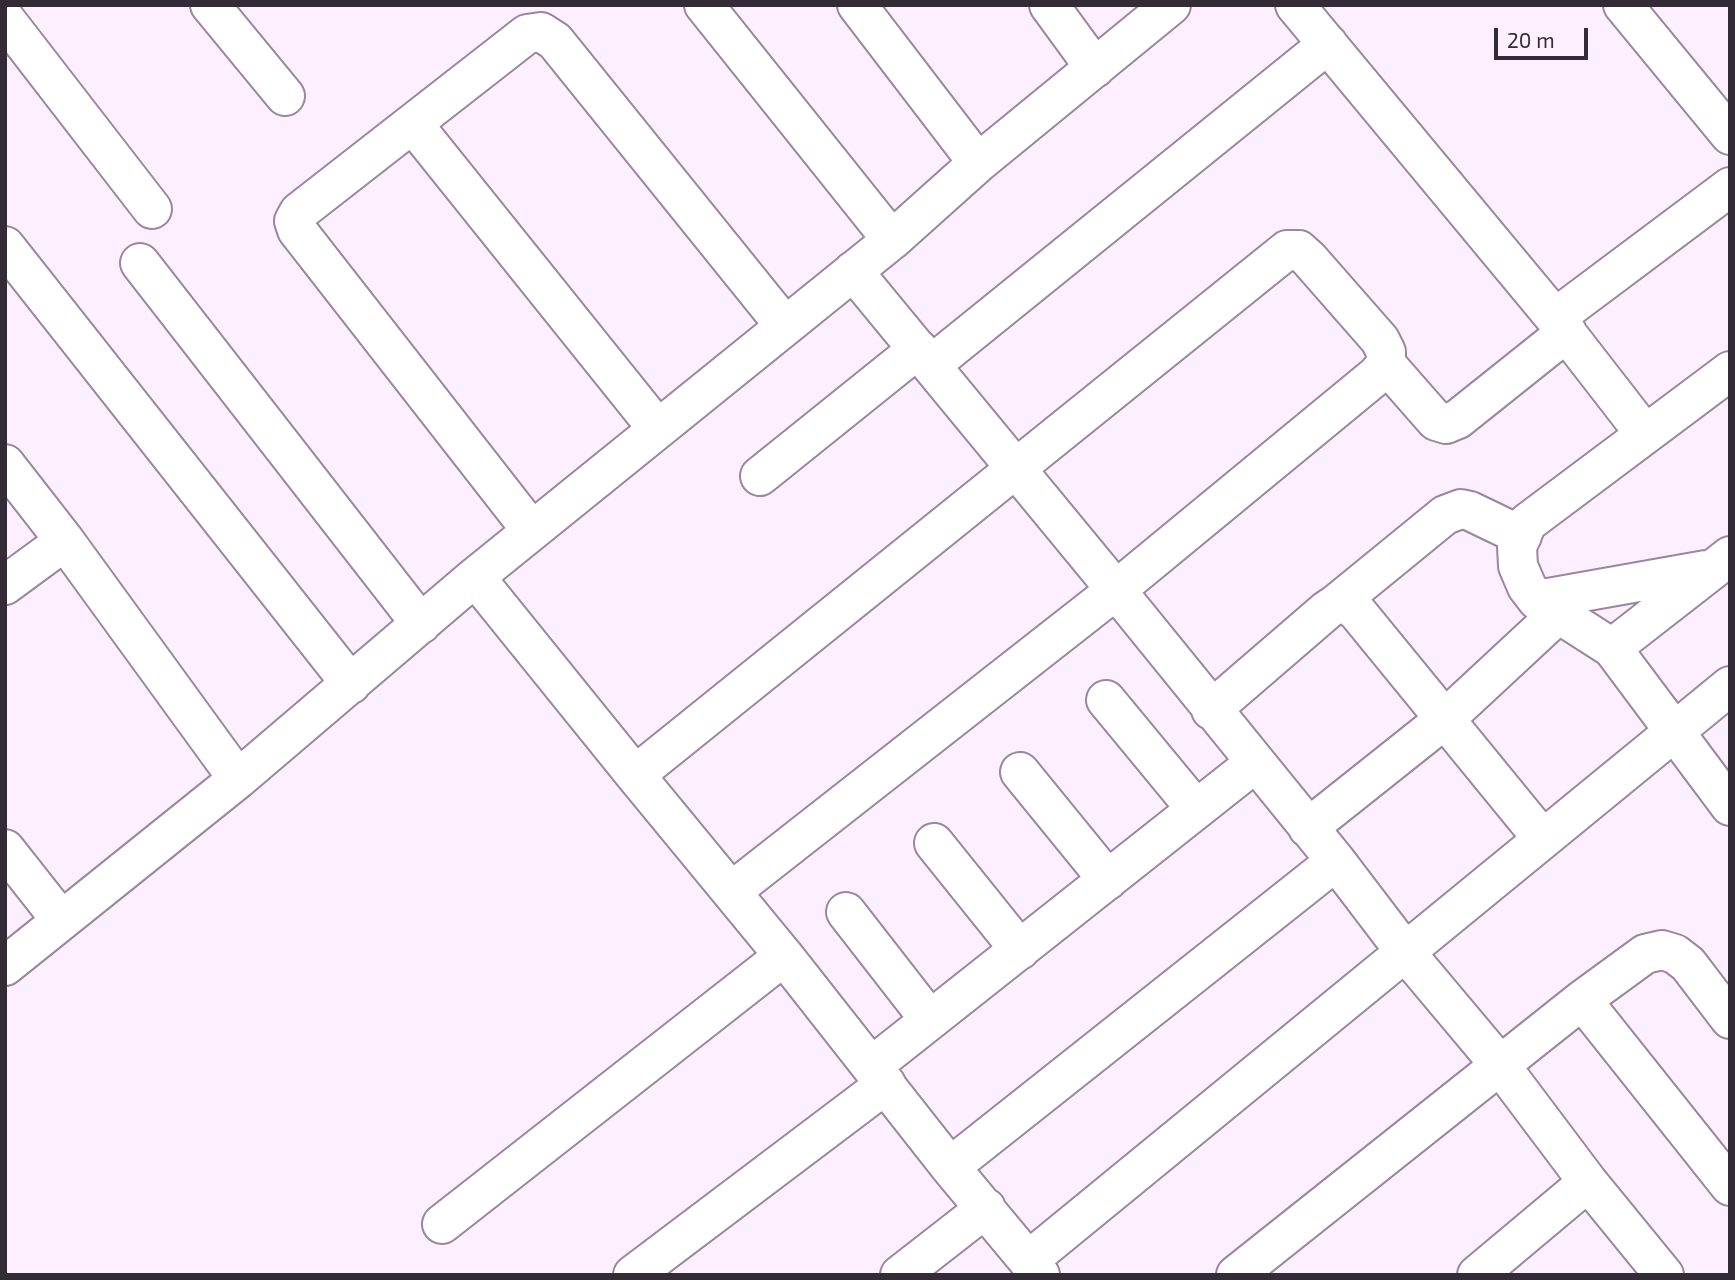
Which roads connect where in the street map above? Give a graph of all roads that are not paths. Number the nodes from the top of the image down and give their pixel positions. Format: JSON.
{"nodes":[{"id":1,"x":211,"y":5,"type":"edge"},
{"id":2,"x":704,"y":5,"type":"edge"},
{"id":3,"x":857,"y":5,"type":"edge"},
{"id":4,"x":1049,"y":5,"type":"edge"},
{"id":5,"x":1171,"y":5,"type":"edge"},
{"id":6,"x":1295,"y":5,"type":"edge"},
{"id":7,"x":1623,"y":5,"type":"edge"},
{"id":8,"x":5,"y":19,"type":"edge"},
{"id":9,"x":1328,"y":44,"type":"junction"},
{"id":10,"x":1095,"y":68,"type":"junction"},
{"id":11,"x":285,"y":96,"type":"dead end"},
{"id":12,"x":413,"y":124,"type":"junction"},
{"id":13,"x":1730,"y":135,"type":"edge"},
{"id":14,"x":978,"y":163,"type":"junction"},
{"id":15,"x":1730,"y":187,"type":"edge"},
{"id":16,"x":152,"y":209,"type":"dead end"},
{"id":17,"x":892,"y":240,"type":"junction"},
{"id":18,"x":5,"y":246,"type":"edge"},
{"id":19,"x":140,"y":263,"type":"dead end"},
{"id":20,"x":853,"y":271,"type":"junction"},
{"id":21,"x":1561,"y":325,"type":"junction"},
{"id":22,"x":785,"y":326,"type":"junction"},
{"id":23,"x":925,"y":357,"type":"junction"},
{"id":24,"x":1386,"y":363,"type":"junction"},
{"id":25,"x":1730,"y":371,"type":"edge"},
{"id":26,"x":657,"y":428,"type":"junction"},
{"id":27,"x":1645,"y":433,"type":"junction"},
{"id":28,"x":5,"y":464,"type":"edge"},
{"id":29,"x":1018,"y":469,"type":"junction"},
{"id":30,"x":760,"y":476,"type":"dead end"},
{"id":31,"x":531,"y":531,"type":"junction"},
{"id":32,"x":1521,"y":536,"type":"junction"},
{"id":33,"x":65,"y":541,"type":"junction"},
{"id":34,"x":1724,"y":571,"type":"edge"},
{"id":35,"x":475,"y":577,"type":"junction"},
{"id":36,"x":5,"y":585,"type":"edge"},
{"id":37,"x":1116,"y":590,"type":"junction"},
{"id":38,"x":1336,"y":604,"type":"junction"},
{"id":39,"x":1547,"y":607,"type":"junction"},
{"id":40,"x":421,"y":624,"type":"junction"},
{"id":41,"x":1612,"y":648,"type":"junction"},
{"id":42,"x":351,"y":684,"type":"junction"},
{"id":43,"x":1730,"y":686,"type":"edge"},
{"id":44,"x":1106,"y":700,"type":"dead end"},
{"id":45,"x":1211,"y":710,"type":"junction"},
{"id":46,"x":1445,"y":719,"type":"junction"},
{"id":47,"x":1673,"y":730,"type":"junction"},
{"id":48,"x":1255,"y":763,"type":"junction"},
{"id":49,"x":1020,"y":772,"type":"dead end"},
{"id":50,"x":635,"y":775,"type":"junction"},
{"id":51,"x":238,"y":779,"type":"junction"},
{"id":52,"x":1730,"y":806,"type":"edge"},
{"id":53,"x":1196,"y":809,"type":"junction"},
{"id":54,"x":1308,"y":828,"type":"junction"},
{"id":55,"x":1542,"y":838,"type":"junction"},
{"id":56,"x":934,"y":843,"type":"dead end"},
{"id":57,"x":5,"y":849,"type":"edge"},
{"id":58,"x":1336,"y":861,"type":"junction"},
{"id":59,"x":1108,"y":880,"type":"junction"},
{"id":60,"x":732,"y":891,"type":"junction"},
{"id":61,"x":846,"y":912,"type":"dead end"},
{"id":62,"x":61,"y":920,"type":"junction"},
{"id":63,"x":1020,"y":950,"type":"junction"},
{"id":64,"x":1406,"y":953,"type":"junction"},
{"id":65,"x":785,"y":956,"type":"junction"},
{"id":66,"x":5,"y":966,"type":"edge"},
{"id":67,"x":1581,"y":1000,"type":"junction"},
{"id":68,"x":1730,"y":1019,"type":"edge"},
{"id":69,"x":930,"y":1020,"type":"junction"},
{"id":70,"x":1500,"y":1065,"type":"junction"},
{"id":71,"x":879,"y":1075,"type":"junction"},
{"id":72,"x":950,"y":1167,"type":"junction"},
{"id":73,"x":1588,"y":1182,"type":"junction"},
{"id":74,"x":1730,"y":1186,"type":"edge"},
{"id":75,"x":986,"y":1208,"type":"junction"},
{"id":76,"x":442,"y":1224,"type":"dead end"},
{"id":77,"x":1035,"y":1267,"type":"edge"},
{"id":78,"x":633,"y":1275,"type":"edge"},
{"id":79,"x":901,"y":1275,"type":"edge"},
{"id":80,"x":1236,"y":1275,"type":"edge"},
{"id":81,"x":1477,"y":1275,"type":"edge"},
{"id":82,"x":1664,"y":1275,"type":"edge"}],
"edges":[{"from":1,"to":11,"type":"street"},
{"from":2,"to":17,"type":"street"},
{"from":3,"to":14,"type":"street"},
{"from":4,"to":10,"type":"street"},
{"from":5,"to":10,"type":"street"},
{"from":6,"to":9,"type":"street"},
{"from":7,"to":13,"type":"street"},
{"from":8,"to":16,"type":"street"},
{"from":9,"to":21,"type":"street"},
{"from":9,"to":23,"type":"street"},
{"from":10,"to":14,"type":"street"},
{"from":12,"to":22,"type":"street"},
{"from":12,"to":26,"type":"street"},
{"from":12,"to":31,"type":"street"},
{"from":14,"to":17,"type":"street"},
{"from":15,"to":21,"type":"street"},
{"from":17,"to":20,"type":"street"},
{"from":18,"to":42,"type":"street"},
{"from":19,"to":40,"type":"street"},
{"from":20,"to":22,"type":"street"},
{"from":20,"to":23,"type":"street"},
{"from":21,"to":24,"type":"street"},
{"from":21,"to":27,"type":"street"},
{"from":22,"to":26,"type":"street"},
{"from":23,"to":29,"type":"street"},
{"from":23,"to":30,"type":"street"},
{"from":24,"to":29,"type":"street"},
{"from":24,"to":37,"type":"street"},
{"from":25,"to":27,"type":"street"},
{"from":26,"to":31,"type":"street"},
{"from":27,"to":32,"type":"street"},
{"from":28,"to":33,"type":"street"},
{"from":29,"to":37,"type":"street"},
{"from":29,"to":50,"type":"street"},
{"from":31,"to":35,"type":"street"},
{"from":32,"to":38,"type":"street"},
{"from":32,"to":39,"type":"street"},
{"from":33,"to":36,"type":"street"},
{"from":33,"to":51,"type":"street"},
{"from":34,"to":39,"type":"street"},
{"from":34,"to":41,"type":"street"},
{"from":35,"to":40,"type":"street"},
{"from":35,"to":50,"type":"street"},
{"from":37,"to":45,"type":"street"},
{"from":37,"to":60,"type":"street"},
{"from":38,"to":45,"type":"street"},
{"from":38,"to":46,"type":"street"},
{"from":39,"to":41,"type":"street"},
{"from":39,"to":46,"type":"street"},
{"from":40,"to":42,"type":"street"},
{"from":41,"to":47,"type":"street"},
{"from":42,"to":51,"type":"street"},
{"from":43,"to":47,"type":"street"},
{"from":44,"to":53,"type":"street"},
{"from":45,"to":48,"type":"street"},
{"from":46,"to":54,"type":"street"},
{"from":46,"to":55,"type":"street"},
{"from":47,"to":52,"type":"street"},
{"from":47,"to":55,"type":"street"},
{"from":48,"to":53,"type":"street"},
{"from":48,"to":54,"type":"street"},
{"from":49,"to":59,"type":"street"},
{"from":50,"to":60,"type":"street"},
{"from":51,"to":62,"type":"street"},
{"from":53,"to":59,"type":"street"},
{"from":54,"to":58,"type":"street"},
{"from":55,"to":64,"type":"street"},
{"from":56,"to":63,"type":"street"},
{"from":57,"to":62,"type":"street"},
{"from":58,"to":64,"type":"street"},
{"from":58,"to":72,"type":"street"},
{"from":59,"to":63,"type":"street"},
{"from":60,"to":65,"type":"street"},
{"from":61,"to":69,"type":"street"},
{"from":62,"to":66,"type":"street"},
{"from":63,"to":69,"type":"street"},
{"from":64,"to":70,"type":"street"},
{"from":64,"to":77,"type":"street"},
{"from":65,"to":71,"type":"street"},
{"from":65,"to":76,"type":"street"},
{"from":67,"to":68,"type":"street"},
{"from":67,"to":70,"type":"street"},
{"from":67,"to":74,"type":"street"},
{"from":69,"to":71,"type":"street"},
{"from":70,"to":73,"type":"street"},
{"from":70,"to":80,"type":"street"},
{"from":71,"to":72,"type":"street"},
{"from":71,"to":78,"type":"street"},
{"from":72,"to":75,"type":"street"},
{"from":73,"to":81,"type":"street"},
{"from":73,"to":82,"type":"street"},
{"from":75,"to":77,"type":"street"},
{"from":75,"to":79,"type":"street"}]}
